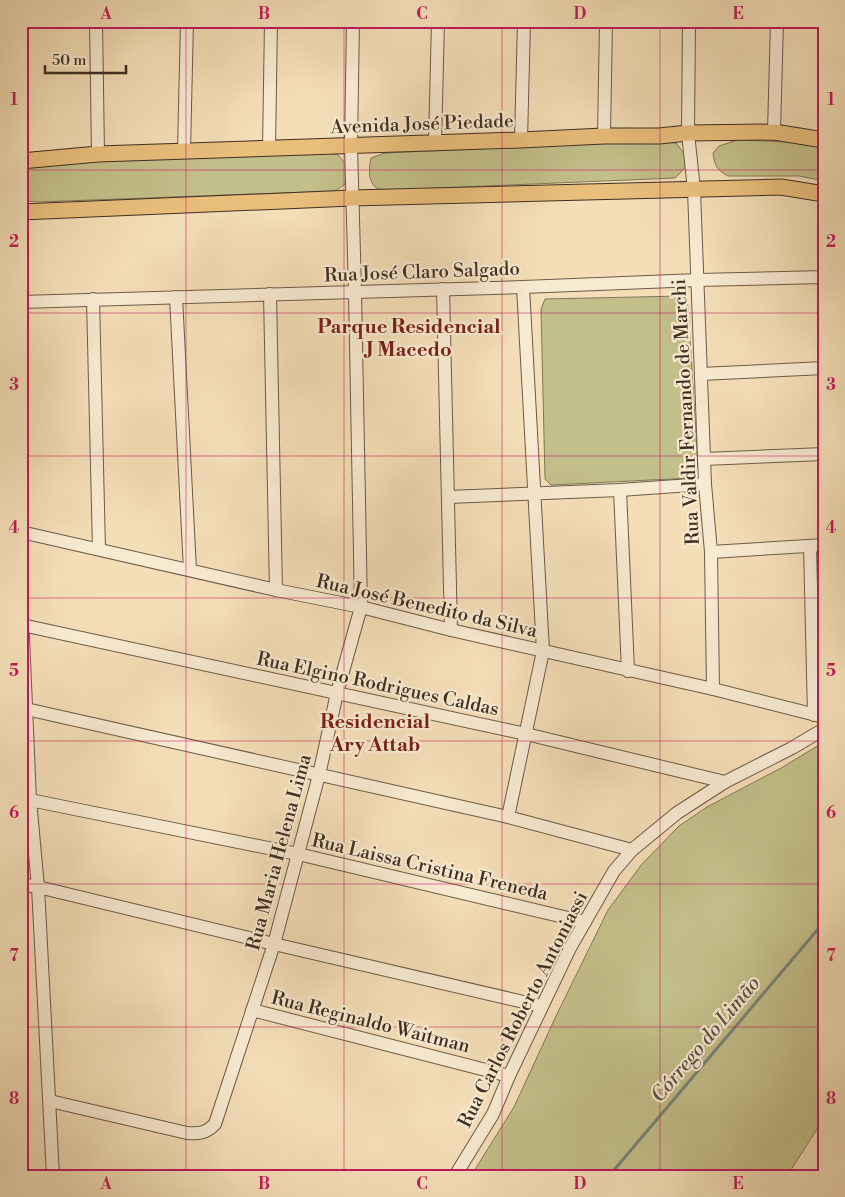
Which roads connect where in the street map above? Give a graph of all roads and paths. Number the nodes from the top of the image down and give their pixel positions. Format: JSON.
{"nodes":[{"id":1,"x":96,"y":21,"type":"edge"},
{"id":2,"x":187,"y":21,"type":"edge"},
{"id":3,"x":271,"y":21,"type":"edge"},
{"id":4,"x":353,"y":21,"type":"edge"},
{"id":5,"x":438,"y":21,"type":"edge"},
{"id":6,"x":524,"y":21,"type":"edge"},
{"id":7,"x":606,"y":21,"type":"edge"},
{"id":8,"x":689,"y":21,"type":"edge"},
{"id":9,"x":777,"y":21,"type":"edge"},
{"id":10,"x":774,"y":132,"type":"junction"},
{"id":11,"x":688,"y":133,"type":"junction"},
{"id":12,"x":604,"y":136,"type":"junction"},
{"id":13,"x":520,"y":140,"type":"junction"},
{"id":14,"x":824,"y":140,"type":"edge"},
{"id":15,"x":435,"y":143,"type":"junction"},
{"id":16,"x":351,"y":146,"type":"junction"},
{"id":17,"x":269,"y":148,"type":"junction"},
{"id":18,"x":184,"y":151,"type":"junction"},
{"id":19,"x":98,"y":154,"type":"junction"},
{"id":20,"x":21,"y":161,"type":"edge"},
{"id":21,"x":694,"y":190,"type":"junction"},
{"id":22,"x":824,"y":194,"type":"edge"},
{"id":23,"x":352,"y":198,"type":"junction"},
{"id":24,"x":21,"y":212,"type":"edge"},
{"id":25,"x":824,"y":277,"type":"edge"},
{"id":26,"x":698,"y":280,"type":"junction"},
{"id":27,"x":523,"y":287,"type":"junction"},
{"id":28,"x":443,"y":290,"type":"junction"},
{"id":29,"x":355,"y":292,"type":"junction"},
{"id":30,"x":270,"y":294,"type":"junction"},
{"id":31,"x":176,"y":297,"type":"junction"},
{"id":32,"x":94,"y":299,"type":"junction"},
{"id":33,"x":21,"y":302,"type":"edge"},
{"id":34,"x":824,"y":368,"type":"edge"},
{"id":35,"x":701,"y":374,"type":"junction"},
{"id":36,"x":824,"y":454,"type":"edge"},
{"id":37,"x":704,"y":459,"type":"junction"},
{"id":38,"x":705,"y":484,"type":"junction"},
{"id":39,"x":620,"y":490,"type":"junction"},
{"id":40,"x":534,"y":494,"type":"junction"},
{"id":41,"x":448,"y":498,"type":"junction"},
{"id":42,"x":21,"y":532,"type":"edge"},
{"id":43,"x":824,"y":545,"type":"edge"},
{"id":44,"x":810,"y":546,"type":"junction"},
{"id":45,"x":99,"y":549,"type":"junction"},
{"id":46,"x":711,"y":552,"type":"junction"},
{"id":47,"x":190,"y":570,"type":"junction"},
{"id":48,"x":21,"y":590,"type":"edge"},
{"id":49,"x":276,"y":590,"type":"junction"},
{"id":50,"x":361,"y":607,"type":"junction"},
{"id":51,"x":22,"y":625,"type":"edge"},
{"id":52,"x":451,"y":630,"type":"junction"},
{"id":53,"x":543,"y":651,"type":"junction"},
{"id":54,"x":628,"y":671,"type":"junction"},
{"id":55,"x":713,"y":689,"type":"junction"},
{"id":56,"x":337,"y":693,"type":"junction"},
{"id":57,"x":26,"y":709,"type":"junction"},
{"id":58,"x":819,"y":716,"type":"edge"},
{"id":59,"x":824,"y":729,"type":"edge"},
{"id":60,"x":526,"y":734,"type":"junction"},
{"id":61,"x":318,"y":775,"type":"junction"},
{"id":62,"x":725,"y":782,"type":"junction"},
{"id":63,"x":30,"y":800,"type":"junction"},
{"id":64,"x":508,"y":817,"type":"junction"},
{"id":65,"x":632,"y":850,"type":"junction"},
{"id":66,"x":298,"y":854,"type":"junction"},
{"id":67,"x":21,"y":884,"type":"edge"},
{"id":68,"x":38,"y":887,"type":"junction"},
{"id":69,"x":585,"y":922,"type":"junction"},
{"id":70,"x":274,"y":944,"type":"junction"},
{"id":71,"x":541,"y":1006,"type":"junction"},
{"id":72,"x":252,"y":1010,"type":"junction"},
{"id":73,"x":509,"y":1076,"type":"junction"},
{"id":74,"x":50,"y":1101,"type":"junction"},
{"id":75,"x":53,"y":1176,"type":"edge"},
{"id":76,"x":455,"y":1176,"type":"edge"}],
"edges":[{"from":1,"to":19,"type":"street"},
{"from":2,"to":18,"type":"street"},
{"from":3,"to":17,"type":"street"},
{"from":4,"to":16,"type":"street","name":"Rua Maria Helena Lima"},
{"from":5,"to":15,"type":"street"},
{"from":6,"to":13,"type":"street"},
{"from":7,"to":12,"type":"street"},
{"from":8,"to":11,"type":"street","name":"Rua Valdir Fernando de Marchi"},
{"from":9,"to":10,"type":"street"},
{"from":10,"to":11,"type":"main road","name":"Avenida José Piedade"},
{"from":10,"to":14,"type":"main road","name":"Avenida José Piedade"},
{"from":11,"to":12,"type":"main road","name":"Avenida José Piedade"},
{"from":11,"to":21,"type":"street","name":"Rua Valdir Fernando de Marchi"},
{"from":12,"to":13,"type":"main road","name":"Avenida José Piedade"},
{"from":13,"to":15,"type":"main road","name":"Avenida José Piedade"},
{"from":15,"to":16,"type":"main road","name":"Avenida José Piedade"},
{"from":16,"to":17,"type":"main road","name":"Avenida José Piedade"},
{"from":16,"to":23,"type":"street","name":"Rua Maria Helena Lima"},
{"from":17,"to":18,"type":"main road","name":"Avenida José Piedade"},
{"from":18,"to":19,"type":"main road","name":"Avenida José Piedade"},
{"from":19,"to":20,"type":"main road","name":"Avenida José Piedade"},
{"from":21,"to":22,"type":"main road"},
{"from":21,"to":23,"type":"main road"},
{"from":21,"to":26,"type":"street","name":"Rua Valdir Fernando de Marchi"},
{"from":23,"to":24,"type":"main road"},
{"from":23,"to":29,"type":"street","name":"Rua Maria Helena Lima"},
{"from":25,"to":26,"type":"street","name":"Rua José Claro Salgado"},
{"from":26,"to":27,"type":"street","name":"Rua José Claro Salgado"},
{"from":26,"to":35,"type":"street","name":"Rua Valdir Fernando de Marchi"},
{"from":27,"to":28,"type":"street","name":"Rua José Claro Salgado"},
{"from":27,"to":40,"type":"street"},
{"from":28,"to":29,"type":"street","name":"Rua José Claro Salgado"},
{"from":28,"to":41,"type":"street"},
{"from":29,"to":30,"type":"street","name":"Rua José Claro Salgado"},
{"from":29,"to":50,"type":"street","name":"Rua Maria Helena Lima"},
{"from":30,"to":31,"type":"street","name":"Rua José Claro Salgado"},
{"from":30,"to":49,"type":"street"},
{"from":31,"to":32,"type":"street","name":"Rua José Claro Salgado"},
{"from":31,"to":47,"type":"street"},
{"from":32,"to":33,"type":"street","name":"Rua José Claro Salgado"},
{"from":32,"to":45,"type":"street"},
{"from":34,"to":35,"type":"street"},
{"from":35,"to":37,"type":"street","name":"Rua Valdir Fernando de Marchi"},
{"from":36,"to":37,"type":"street"},
{"from":37,"to":38,"type":"street","name":"Rua Valdir Fernando de Marchi"},
{"from":38,"to":39,"type":"street"},
{"from":38,"to":46,"type":"street","name":"Rua Valdir Fernando de Marchi"},
{"from":39,"to":40,"type":"street"},
{"from":39,"to":54,"type":"street"},
{"from":40,"to":41,"type":"street"},
{"from":40,"to":53,"type":"street"},
{"from":41,"to":52,"type":"street"},
{"from":42,"to":45,"type":"street","name":"Rua José Benedito da Silva"},
{"from":43,"to":44,"type":"street"},
{"from":44,"to":46,"type":"street"},
{"from":44,"to":58,"type":"street"},
{"from":45,"to":47,"type":"street","name":"Rua José Benedito da Silva"},
{"from":46,"to":55,"type":"street","name":"Rua Valdir Fernando de Marchi"},
{"from":47,"to":49,"type":"street","name":"Rua José Benedito da Silva"},
{"from":48,"to":51,"type":"street"},
{"from":49,"to":50,"type":"street","name":"Rua José Benedito da Silva"},
{"from":50,"to":52,"type":"street","name":"Rua José Benedito da Silva"},
{"from":50,"to":56,"type":"street","name":"Rua Maria Helena Lima"},
{"from":51,"to":56,"type":"street","name":"Rua Elgino Rodrigues Caldas"},
{"from":51,"to":57,"type":"street"},
{"from":52,"to":53,"type":"street","name":"Rua José Benedito da Silva"},
{"from":53,"to":54,"type":"street","name":"Rua José Benedito da Silva"},
{"from":53,"to":60,"type":"street"},
{"from":54,"to":55,"type":"street","name":"Rua José Benedito da Silva"},
{"from":55,"to":58,"type":"street","name":"Rua José Benedito da Silva"},
{"from":56,"to":60,"type":"street","name":"Rua Elgino Rodrigues Caldas"},
{"from":56,"to":61,"type":"street","name":"Rua Maria Helena Lima"},
{"from":57,"to":61,"type":"street"},
{"from":57,"to":63,"type":"street"},
{"from":59,"to":62,"type":"street","name":"Rua Carlos Roberto Antoniassi"},
{"from":60,"to":62,"type":"street","name":"Rua Elgino Rodrigues Caldas"},
{"from":60,"to":64,"type":"street"},
{"from":61,"to":64,"type":"street"},
{"from":61,"to":66,"type":"street","name":"Rua Maria Helena Lima"},
{"from":62,"to":65,"type":"street","name":"Rua Carlos Roberto Antoniassi"},
{"from":63,"to":66,"type":"street","name":"Rua Laissa Cristina Freneda"},
{"from":63,"to":68,"type":"street"},
{"from":64,"to":65,"type":"street"},
{"from":65,"to":69,"type":"street","name":"Rua Carlos Roberto Antoniassi"},
{"from":66,"to":69,"type":"street","name":"Rua Laissa Cristina Freneda"},
{"from":66,"to":70,"type":"street","name":"Rua Maria Helena Lima"},
{"from":67,"to":68,"type":"street"},
{"from":68,"to":70,"type":"street"},
{"from":68,"to":74,"type":"street"},
{"from":69,"to":71,"type":"street","name":"Rua Carlos Roberto Antoniassi"},
{"from":70,"to":71,"type":"street"},
{"from":70,"to":72,"type":"street","name":"Rua Maria Helena Lima"},
{"from":71,"to":73,"type":"street","name":"Rua Carlos Roberto Antoniassi"},
{"from":72,"to":73,"type":"street","name":"Rua Reginaldo Waitman"},
{"from":72,"to":74,"type":"street","name":"Rua Maria Helena Lima"},
{"from":73,"to":76,"type":"street","name":"Rua Carlos Roberto Antoniassi"},
{"from":74,"to":75,"type":"street"}]}
